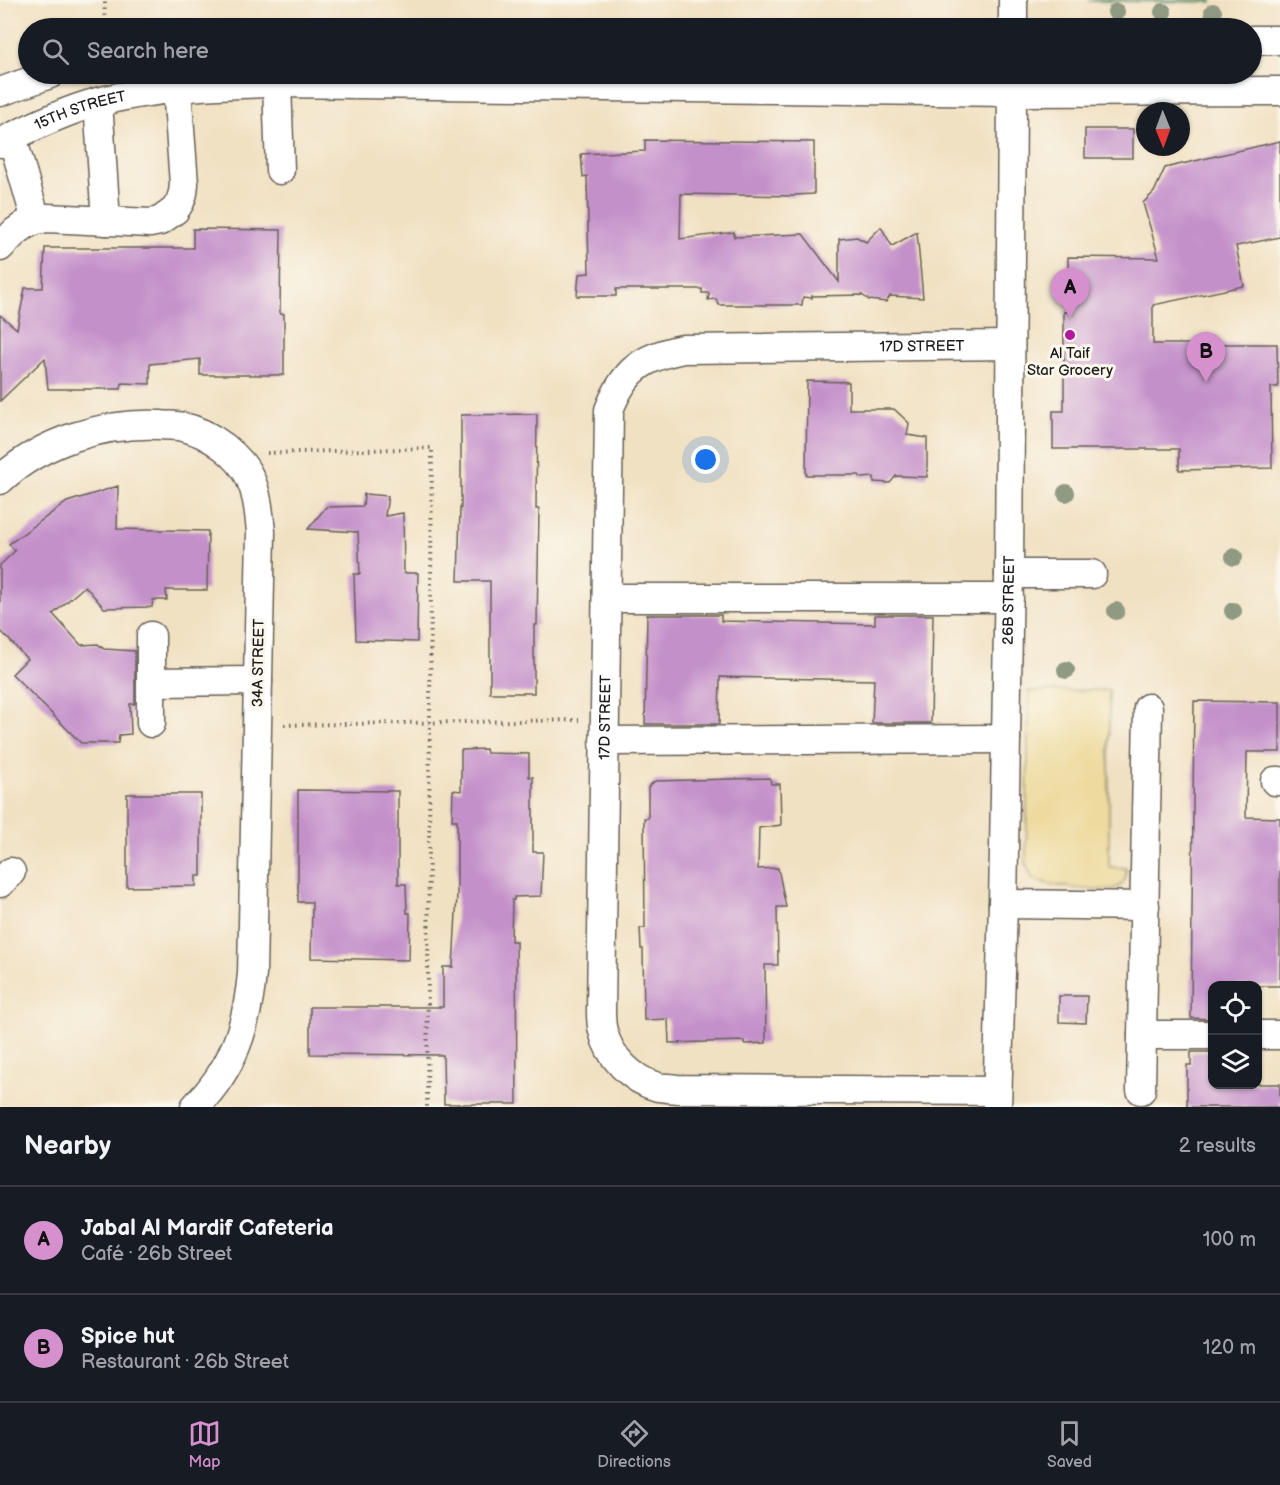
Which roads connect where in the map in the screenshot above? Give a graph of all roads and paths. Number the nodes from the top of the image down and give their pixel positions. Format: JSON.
{"nodes":[{"id":1,"x":105,"y":0,"type":"edge"},
{"id":2,"x":1013,"y":0,"type":"edge"},
{"id":3,"x":104,"y":18,"type":"edge"},
{"id":4,"x":1013,"y":18,"type":"edge"},
{"id":5,"x":1262,"y":40,"type":"edge"},
{"id":6,"x":1280,"y":40,"type":"edge"},
{"id":7,"x":22,"y":84,"type":"edge"},
{"id":8,"x":244,"y":84,"type":"edge"},
{"id":9,"x":277,"y":84,"type":"edge"},
{"id":10,"x":668,"y":84,"type":"edge"},
{"id":11,"x":177,"y":88,"type":"junction"},
{"id":12,"x":1280,"y":91,"type":"edge"},
{"id":13,"x":0,"y":92,"type":"edge"},
{"id":14,"x":1012,"y":92,"type":"junction"},
{"id":15,"x":98,"y":102,"type":"junction"},
{"id":16,"x":6,"y":140,"type":"edge"},
{"id":17,"x":280,"y":170,"type":"dead end"},
{"id":18,"x":36,"y":220,"type":"junction"},
{"id":19,"x":106,"y":221,"type":"junction"},
{"id":20,"x":0,"y":247,"type":"edge"},
{"id":21,"x":1010,"y":345,"type":"junction"},
{"id":22,"x":233,"y":454,"type":"junction"},
{"id":23,"x":4,"y":476,"type":"edge"},
{"id":24,"x":1092,"y":574,"type":"dead end"},
{"id":25,"x":1009,"y":586,"type":"junction"},
{"id":26,"x":607,"y":598,"type":"junction"},
{"id":27,"x":151,"y":636,"type":"dead end"},
{"id":28,"x":258,"y":681,"type":"junction"},
{"id":29,"x":151,"y":682,"type":"junction"},
{"id":30,"x":1148,"y":708,"type":"dead end"},
{"id":31,"x":151,"y":723,"type":"dead end"},
{"id":32,"x":429,"y":723,"type":"junction"},
{"id":33,"x":257,"y":726,"type":"junction"},
{"id":34,"x":604,"y":730,"type":"junction"},
{"id":35,"x":1006,"y":739,"type":"junction"},
{"id":36,"x":1002,"y":904,"type":"junction"},
{"id":37,"x":1144,"y":906,"type":"junction"},
{"id":38,"x":1142,"y":1035,"type":"junction"},
{"id":39,"x":1208,"y":1035,"type":"edge"},
{"id":40,"x":1262,"y":1035,"type":"edge"},
{"id":41,"x":1280,"y":1035,"type":"edge"},
{"id":42,"x":1141,"y":1090,"type":"dead end"},
{"id":43,"x":997,"y":1099,"type":"edge"},
{"id":44,"x":195,"y":1107,"type":"edge"},
{"id":45,"x":427,"y":1107,"type":"edge"}],
"edges":[{"from":1,"to":3,"type":"path"},
{"from":2,"to":4,"type":"street"},
{"from":5,"to":6,"type":"street"},
{"from":7,"to":13,"type":"street"},
{"from":8,"to":11,"type":"street","name":"15TH STREET"},
{"from":9,"to":17,"type":"street"},
{"from":10,"to":14,"type":"street","name":"15TH STREET"},
{"from":11,"to":15,"type":"street","name":"15TH STREET"},
{"from":11,"to":19,"type":"street"},
{"from":12,"to":14,"type":"street","name":"15TH STREET"},
{"from":14,"to":21,"type":"street","name":"26B STREET"},
{"from":15,"to":16,"type":"street","name":"15TH STREET"},
{"from":15,"to":19,"type":"street"},
{"from":16,"to":18,"type":"street"},
{"from":18,"to":19,"type":"street"},
{"from":18,"to":20,"type":"street"},
{"from":21,"to":25,"type":"street","name":"26B STREET"},
{"from":21,"to":26,"type":"street","name":"17D STREET"},
{"from":22,"to":23,"type":"street","name":"34A STREET"},
{"from":22,"to":28,"type":"street","name":"34A STREET"},
{"from":22,"to":32,"type":"path"},
{"from":24,"to":25,"type":"street"},
{"from":25,"to":26,"type":"street"},
{"from":25,"to":35,"type":"street","name":"26B STREET"},
{"from":26,"to":34,"type":"street","name":"17D STREET"},
{"from":27,"to":29,"type":"street"},
{"from":28,"to":29,"type":"street"},
{"from":28,"to":33,"type":"street","name":"34A STREET"},
{"from":29,"to":31,"type":"street"},
{"from":30,"to":37,"type":"street"},
{"from":32,"to":33,"type":"path"},
{"from":32,"to":34,"type":"path"},
{"from":32,"to":45,"type":"path"},
{"from":33,"to":44,"type":"street","name":"34A STREET"},
{"from":34,"to":35,"type":"street"},
{"from":34,"to":43,"type":"street","name":"17D STREET"},
{"from":35,"to":36,"type":"street","name":"26B STREET"},
{"from":36,"to":37,"type":"street"},
{"from":36,"to":43,"type":"street","name":"26B STREET"},
{"from":37,"to":38,"type":"street"},
{"from":38,"to":39,"type":"street"},
{"from":38,"to":42,"type":"street"},
{"from":40,"to":41,"type":"street"}]}
